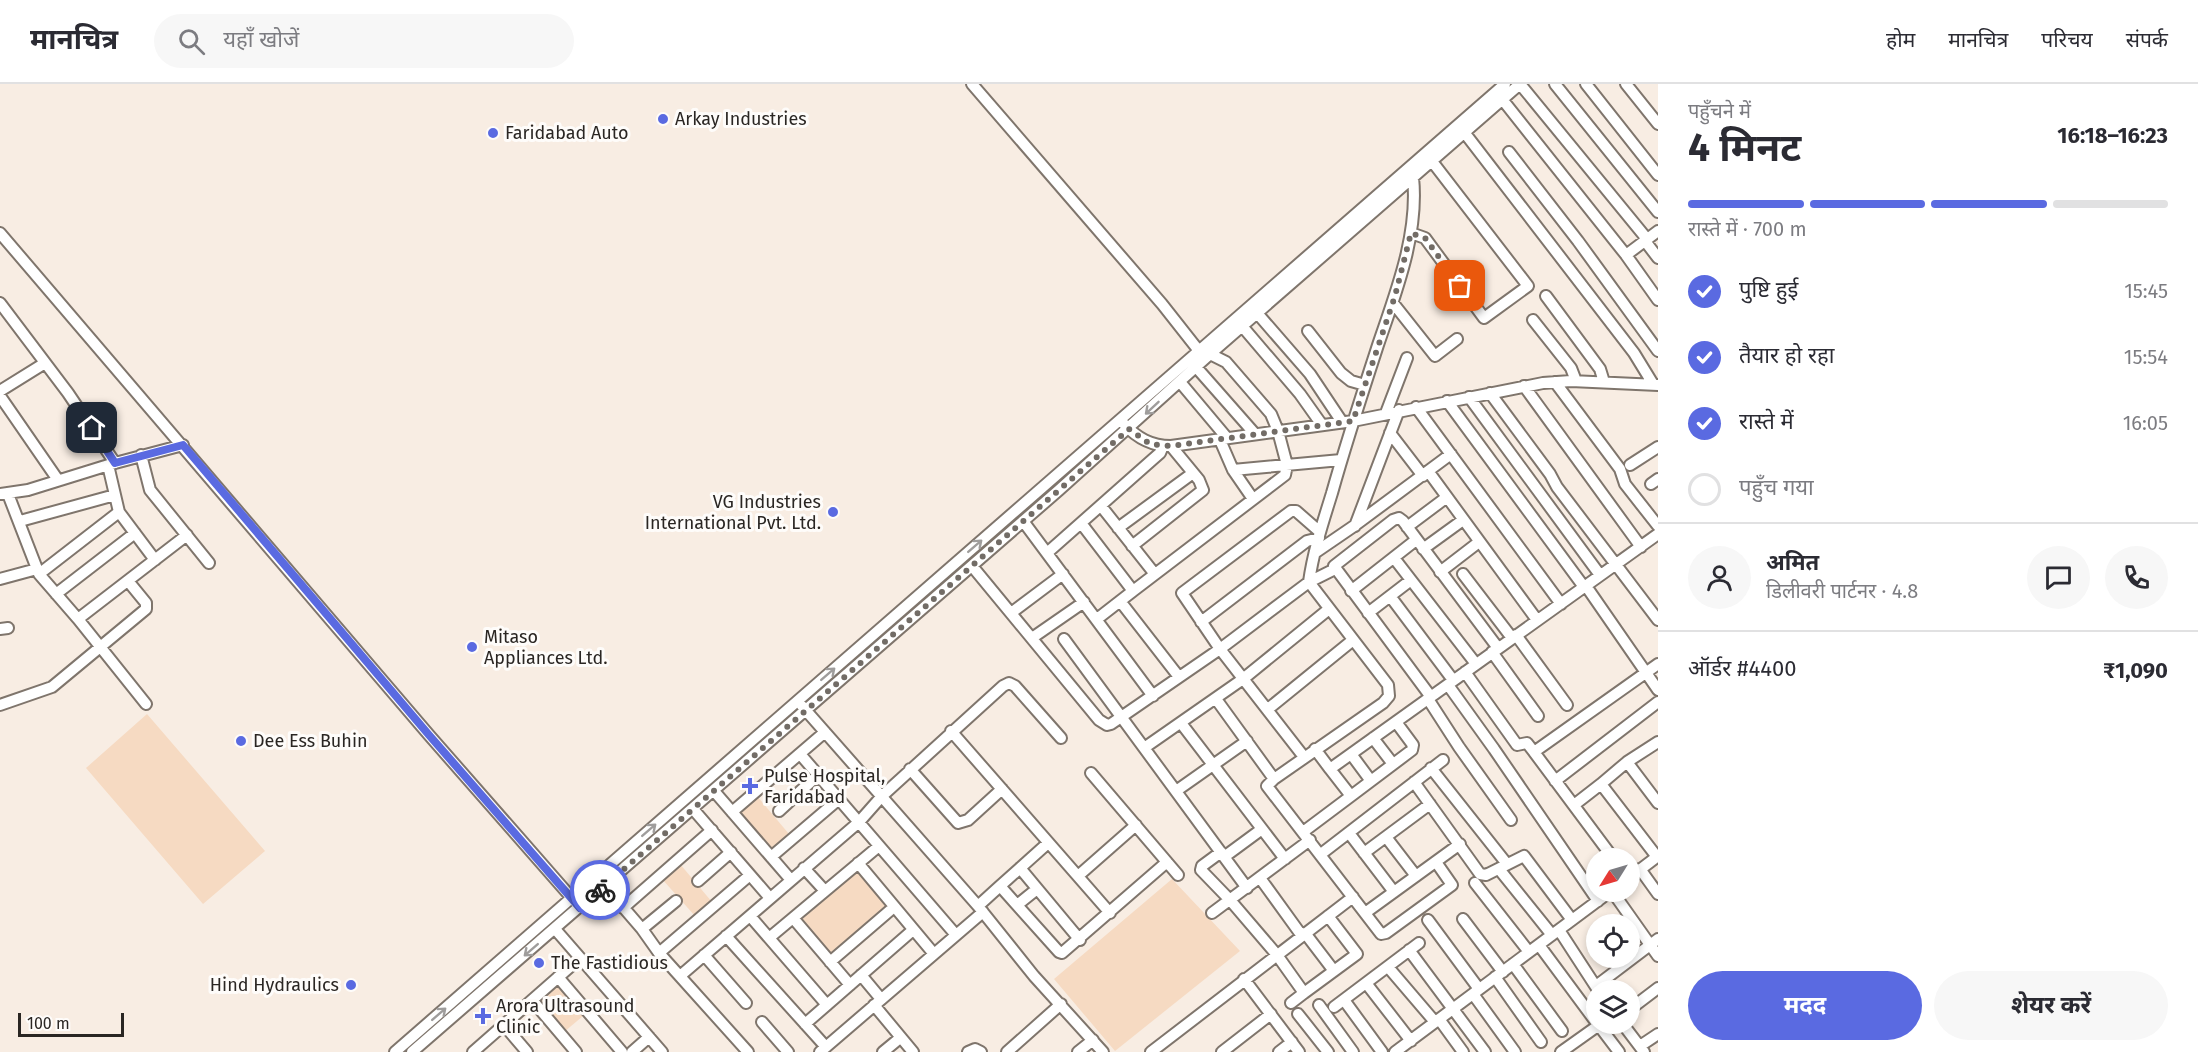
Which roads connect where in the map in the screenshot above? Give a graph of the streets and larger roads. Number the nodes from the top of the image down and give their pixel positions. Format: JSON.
{"nodes":[{"id":1,"x":972,"y":84,"type":"edge"},
{"id":2,"x":1505,"y":84,"type":"edge"},
{"id":3,"x":1520,"y":84,"type":"edge"},
{"id":4,"x":1555,"y":84,"type":"edge"},
{"id":5,"x":1586,"y":84,"type":"edge"},
{"id":6,"x":1626,"y":84,"type":"edge"},
{"id":7,"x":1502,"y":99,"type":"junction"},
{"id":8,"x":1658,"y":124,"type":"edge"},
{"id":9,"x":1464,"y":132,"type":"junction"},
{"id":10,"x":1509,"y":152,"type":"dead end"},
{"id":11,"x":1431,"y":160,"type":"junction"},
{"id":12,"x":1658,"y":175,"type":"edge"},
{"id":13,"x":1413,"y":177,"type":"junction"},
{"id":14,"x":1658,"y":212,"type":"edge"},
{"id":15,"x":1658,"y":231,"type":"edge"},
{"id":16,"x":0,"y":233,"type":"edge"},
{"id":17,"x":1411,"y":233,"type":"junction"},
{"id":18,"x":1646,"y":240,"type":"junction"},
{"id":19,"x":1626,"y":255,"type":"junction"},
{"id":20,"x":1658,"y":258,"type":"edge"},
{"id":21,"x":1546,"y":296,"type":"dead end"},
{"id":22,"x":1658,"y":300,"type":"edge"},
{"id":23,"x":0,"y":303,"type":"edge"},
{"id":24,"x":1393,"y":303,"type":"junction"},
{"id":25,"x":1257,"y":313,"type":"junction"},
{"id":26,"x":1533,"y":320,"type":"dead end"},
{"id":27,"x":1242,"y":326,"type":"junction"},
{"id":28,"x":1308,"y":331,"type":"dead end"},
{"id":29,"x":1457,"y":339,"type":"dead end"},
{"id":30,"x":1658,"y":351,"type":"edge"},
{"id":31,"x":1205,"y":354,"type":"junction"},
{"id":32,"x":1407,"y":358,"type":"dead end"},
{"id":33,"x":45,"y":363,"type":"junction"},
{"id":34,"x":1196,"y":367,"type":"junction"},
{"id":35,"x":1576,"y":381,"type":"junction"},
{"id":36,"x":1180,"y":382,"type":"junction"},
{"id":37,"x":1556,"y":382,"type":"junction"},
{"id":38,"x":1604,"y":382,"type":"junction"},
{"id":39,"x":1655,"y":384,"type":"edge"},
{"id":40,"x":1365,"y":385,"type":"junction"},
{"id":41,"x":1524,"y":386,"type":"junction"},
{"id":42,"x":0,"y":391,"type":"edge"},
{"id":43,"x":1490,"y":393,"type":"junction"},
{"id":44,"x":0,"y":396,"type":"edge"},
{"id":45,"x":1469,"y":397,"type":"junction"},
{"id":46,"x":1447,"y":401,"type":"junction"},
{"id":47,"x":1416,"y":407,"type":"junction"},
{"id":48,"x":1399,"y":410,"type":"junction"},
{"id":49,"x":1386,"y":413,"type":"junction"},
{"id":50,"x":1120,"y":419,"type":"junction"},
{"id":51,"x":1347,"y":421,"type":"junction"},
{"id":52,"x":1322,"y":425,"type":"junction"},
{"id":53,"x":1129,"y":429,"type":"junction"},
{"id":54,"x":1278,"y":431,"type":"junction"},
{"id":55,"x":1390,"y":433,"type":"junction"},
{"id":56,"x":1255,"y":434,"type":"junction"},
{"id":57,"x":1224,"y":439,"type":"junction"},
{"id":58,"x":183,"y":445,"type":"junction"},
{"id":59,"x":1167,"y":446,"type":"junction"},
{"id":60,"x":1658,"y":447,"type":"edge"},
{"id":61,"x":1451,"y":454,"type":"junction"},
{"id":62,"x":141,"y":456,"type":"junction"},
{"id":63,"x":1341,"y":460,"type":"junction"},
{"id":64,"x":111,"y":464,"type":"junction"},
{"id":65,"x":1287,"y":465,"type":"junction"},
{"id":66,"x":1630,"y":465,"type":"dead end"},
{"id":67,"x":1233,"y":470,"type":"junction"},
{"id":68,"x":1193,"y":473,"type":"junction"},
{"id":69,"x":1425,"y":473,"type":"junction"},
{"id":70,"x":58,"y":480,"type":"junction"},
{"id":71,"x":4,"y":494,"type":"edge"},
{"id":72,"x":115,"y":495,"type":"junction"},
{"id":73,"x":1447,"y":497,"type":"junction"},
{"id":74,"x":1253,"y":499,"type":"junction"},
{"id":75,"x":1101,"y":506,"type":"junction"},
{"id":76,"x":118,"y":512,"type":"junction"},
{"id":77,"x":1463,"y":520,"type":"junction"},
{"id":78,"x":20,"y":521,"type":"junction"},
{"id":79,"x":1023,"y":521,"type":"junction"},
{"id":80,"x":1081,"y":523,"type":"junction"},
{"id":81,"x":1354,"y":526,"type":"junction"},
{"id":82,"x":1658,"y":526,"type":"edge"},
{"id":83,"x":1407,"y":527,"type":"junction"},
{"id":84,"x":1118,"y":528,"type":"junction"},
{"id":85,"x":135,"y":533,"type":"junction"},
{"id":86,"x":1320,"y":535,"type":"junction"},
{"id":87,"x":187,"y":536,"type":"junction"},
{"id":88,"x":1654,"y":537,"type":"edge"},
{"id":89,"x":1416,"y":540,"type":"junction"},
{"id":90,"x":1479,"y":542,"type":"junction"},
{"id":91,"x":1132,"y":546,"type":"junction"},
{"id":92,"x":1641,"y":547,"type":"junction"},
{"id":93,"x":1423,"y":549,"type":"junction"},
{"id":94,"x":1658,"y":549,"type":"edge"},
{"id":95,"x":1316,"y":552,"type":"junction"},
{"id":96,"x":1047,"y":553,"type":"junction"},
{"id":97,"x":1394,"y":558,"type":"junction"},
{"id":98,"x":155,"y":560,"type":"junction"},
{"id":99,"x":208,"y":563,"type":"dead end"},
{"id":100,"x":1616,"y":565,"type":"junction"},
{"id":101,"x":972,"y":566,"type":"junction"},
{"id":102,"x":1335,"y":569,"type":"junction"},
{"id":103,"x":38,"y":572,"type":"junction"},
{"id":104,"x":1440,"y":572,"type":"junction"},
{"id":105,"x":1154,"y":573,"type":"junction"},
{"id":106,"x":1063,"y":574,"type":"junction"},
{"id":107,"x":1463,"y":574,"type":"dead end"},
{"id":108,"x":1600,"y":575,"type":"junction"},
{"id":109,"x":0,"y":579,"type":"edge"},
{"id":110,"x":1411,"y":580,"type":"junction"},
{"id":111,"x":128,"y":581,"type":"junction"},
{"id":112,"x":1309,"y":582,"type":"junction"},
{"id":113,"x":1585,"y":586,"type":"junction"},
{"id":114,"x":1132,"y":591,"type":"junction"},
{"id":115,"x":1351,"y":591,"type":"junction"},
{"id":116,"x":56,"y":594,"type":"junction"},
{"id":117,"x":1390,"y":596,"type":"junction"},
{"id":118,"x":1120,"y":601,"type":"junction"},
{"id":119,"x":1084,"y":602,"type":"junction"},
{"id":120,"x":1561,"y":604,"type":"junction"},
{"id":121,"x":1329,"y":609,"type":"junction"},
{"id":122,"x":1011,"y":613,"type":"junction"},
{"id":123,"x":1368,"y":613,"type":"junction"},
{"id":124,"x":78,"y":619,"type":"junction"},
{"id":125,"x":1097,"y":619,"type":"junction"},
{"id":126,"x":1538,"y":620,"type":"junction"},
{"id":127,"x":1658,"y":620,"type":"edge"},
{"id":128,"x":1201,"y":622,"type":"junction"},
{"id":129,"x":1514,"y":637,"type":"junction"},
{"id":130,"x":1032,"y":638,"type":"junction"},
{"id":131,"x":1064,"y":639,"type":"dead end"},
{"id":132,"x":1353,"y":640,"type":"junction"},
{"id":133,"x":100,"y":647,"type":"junction"},
{"id":134,"x":1220,"y":649,"type":"junction"},
{"id":135,"x":1495,"y":650,"type":"junction"},
{"id":136,"x":1476,"y":664,"type":"junction"},
{"id":137,"x":1658,"y":664,"type":"edge"},
{"id":138,"x":1465,"y":672,"type":"junction"},
{"id":139,"x":1646,"y":672,"type":"junction"},
{"id":140,"x":1179,"y":677,"type":"junction"},
{"id":141,"x":1243,"y":679,"type":"junction"},
{"id":142,"x":1450,"y":683,"type":"junction"},
{"id":143,"x":1658,"y":690,"type":"edge"},
{"id":144,"x":1152,"y":696,"type":"junction"},
{"id":145,"x":1430,"y":698,"type":"junction"},
{"id":146,"x":1216,"y":699,"type":"junction"},
{"id":147,"x":798,"y":701,"type":"junction"},
{"id":148,"x":146,"y":704,"type":"dead end"},
{"id":149,"x":0,"y":705,"type":"edge"},
{"id":150,"x":1567,"y":705,"type":"dead end"},
{"id":151,"x":1656,"y":708,"type":"edge"},
{"id":152,"x":1268,"y":709,"type":"junction"},
{"id":153,"x":806,"y":710,"type":"junction"},
{"id":154,"x":1538,"y":716,"type":"dead end"},
{"id":155,"x":1121,"y":717,"type":"junction"},
{"id":156,"x":1396,"y":722,"type":"junction"},
{"id":157,"x":1181,"y":723,"type":"junction"},
{"id":158,"x":951,"y":731,"type":"junction"},
{"id":159,"x":825,"y":732,"type":"junction"},
{"id":160,"x":1061,"y":738,"type":"dead end"},
{"id":161,"x":1373,"y":738,"type":"junction"},
{"id":162,"x":1247,"y":741,"type":"junction"},
{"id":163,"x":1658,"y":743,"type":"edge"},
{"id":164,"x":1144,"y":748,"type":"junction"},
{"id":165,"x":1315,"y":749,"type":"junction"},
{"id":166,"x":1534,"y":752,"type":"junction"},
{"id":167,"x":800,"y":754,"type":"junction"},
{"id":168,"x":1351,"y":754,"type":"junction"},
{"id":169,"x":1304,"y":758,"type":"junction"},
{"id":170,"x":1443,"y":760,"type":"dead end"},
{"id":171,"x":1627,"y":762,"type":"junction"},
{"id":172,"x":1213,"y":764,"type":"junction"},
{"id":173,"x":1393,"y":764,"type":"junction"},
{"id":174,"x":1431,"y":768,"type":"junction"},
{"id":175,"x":910,"y":769,"type":"junction"},
{"id":176,"x":1330,"y":769,"type":"junction"},
{"id":177,"x":1091,"y":773,"type":"dead end"},
{"id":178,"x":818,"y":775,"type":"junction"},
{"id":179,"x":1274,"y":779,"type":"junction"},
{"id":180,"x":1371,"y":781,"type":"junction"},
{"id":181,"x":1555,"y":781,"type":"junction"},
{"id":182,"x":1414,"y":782,"type":"junction"},
{"id":183,"x":1601,"y":784,"type":"junction"},
{"id":184,"x":1002,"y":789,"type":"junction"},
{"id":185,"x":714,"y":791,"type":"junction"},
{"id":186,"x":1176,"y":791,"type":"junction"},
{"id":187,"x":882,"y":796,"type":"junction"},
{"id":188,"x":1351,"y":796,"type":"junction"},
{"id":189,"x":839,"y":800,"type":"junction"},
{"id":190,"x":1658,"y":803,"type":"edge"},
{"id":191,"x":1430,"y":804,"type":"junction"},
{"id":192,"x":1574,"y":806,"type":"junction"},
{"id":193,"x":693,"y":809,"type":"junction"},
{"id":194,"x":779,"y":811,"type":"dead end"},
{"id":195,"x":732,"y":812,"type":"junction"},
{"id":196,"x":1511,"y":820,"type":"dead end"},
{"id":197,"x":858,"y":822,"type":"junction"},
{"id":198,"x":1136,"y":825,"type":"junction"},
{"id":199,"x":1262,"y":829,"type":"junction"},
{"id":200,"x":712,"y":830,"type":"junction"},
{"id":201,"x":1349,"y":833,"type":"junction"},
{"id":202,"x":1307,"y":836,"type":"junction"},
{"id":203,"x":1386,"y":837,"type":"junction"},
{"id":204,"x":1048,"y":843,"type":"junction"},
{"id":205,"x":1460,"y":844,"type":"junction"},
{"id":206,"x":879,"y":846,"type":"junction"},
{"id":207,"x":1606,"y":848,"type":"edge"},
{"id":208,"x":731,"y":852,"type":"junction"},
{"id":209,"x":1364,"y":853,"type":"junction"},
{"id":210,"x":1222,"y":854,"type":"junction"},
{"id":211,"x":1321,"y":854,"type":"junction"},
{"id":212,"x":1657,"y":856,"type":"edge"},
{"id":213,"x":771,"y":857,"type":"junction"},
{"id":214,"x":1285,"y":859,"type":"junction"},
{"id":215,"x":1167,"y":862,"type":"junction"},
{"id":216,"x":1436,"y":862,"type":"junction"},
{"id":217,"x":858,"y":863,"type":"junction"},
{"id":218,"x":1503,"y":867,"type":"junction"},
{"id":219,"x":804,"y":868,"type":"junction"},
{"id":220,"x":1020,"y":868,"type":"junction"},
{"id":221,"x":1640,"y":869,"type":"joint"},
{"id":222,"x":750,"y":874,"type":"junction"},
{"id":223,"x":1178,"y":874,"type":"dead end"},
{"id":224,"x":1078,"y":876,"type":"junction"},
{"id":225,"x":1416,"y":876,"type":"junction"},
{"id":226,"x":1260,"y":878,"type":"junction"},
{"id":227,"x":791,"y":880,"type":"junction"},
{"id":228,"x":698,"y":881,"type":"dead end"},
{"id":229,"x":1475,"y":883,"type":"dead end"},
{"id":230,"x":1586,"y":883,"type":"edge"},
{"id":231,"x":604,"y":885,"type":"junction"},
{"id":232,"x":1000,"y":886,"type":"junction"},
{"id":233,"x":1247,"y":888,"type":"junction"},
{"id":234,"x":1037,"y":889,"type":"junction"},
{"id":235,"x":825,"y":891,"type":"junction"},
{"id":236,"x":1394,"y":892,"type":"junction"},
{"id":237,"x":1658,"y":894,"type":"edge"},
{"id":238,"x":576,"y":895,"type":"junction"},
{"id":239,"x":1353,"y":897,"type":"junction"},
{"id":240,"x":771,"y":898,"type":"junction"},
{"id":241,"x":1230,"y":900,"type":"junction"},
{"id":242,"x":676,"y":901,"type":"dead end"},
{"id":243,"x":1597,"y":902,"type":"edge"},
{"id":244,"x":1620,"y":902,"type":"edge"},
{"id":245,"x":584,"y":904,"type":"junction"},
{"id":246,"x":1017,"y":905,"type":"junction"},
{"id":247,"x":894,"y":907,"type":"junction"},
{"id":248,"x":623,"y":908,"type":"junction"},
{"id":249,"x":980,"y":909,"type":"junction"},
{"id":250,"x":1110,"y":913,"type":"junction"},
{"id":251,"x":1212,"y":913,"type":"dead end"},
{"id":252,"x":1365,"y":913,"type":"junction"},
{"id":253,"x":750,"y":916,"type":"junction"},
{"id":254,"x":1328,"y":916,"type":"junction"},
{"id":255,"x":793,"y":918,"type":"junction"},
{"id":256,"x":1463,"y":919,"type":"dead end"},
{"id":257,"x":1428,"y":920,"type":"dead end"},
{"id":258,"x":1572,"y":920,"type":"junction"},
{"id":259,"x":555,"y":929,"type":"junction"},
{"id":260,"x":642,"y":929,"type":"junction"},
{"id":261,"x":914,"y":930,"type":"junction"},
{"id":262,"x":1556,"y":932,"type":"junction"},
{"id":263,"x":956,"y":934,"type":"junction"},
{"id":264,"x":1304,"y":934,"type":"junction"},
{"id":265,"x":726,"y":936,"type":"junction"},
{"id":266,"x":769,"y":938,"type":"junction"},
{"id":267,"x":1080,"y":940,"type":"junction"},
{"id":268,"x":1419,"y":942,"type":"dead end"},
{"id":269,"x":1654,"y":942,"type":"edge"},
{"id":270,"x":1539,"y":945,"type":"junction"},
{"id":271,"x":1409,"y":950,"type":"junction"},
{"id":272,"x":1529,"y":952,"type":"junction"},
{"id":273,"x":659,"y":953,"type":"junction"},
{"id":274,"x":934,"y":954,"type":"junction"},
{"id":275,"x":704,"y":955,"type":"junction"},
{"id":276,"x":1277,"y":955,"type":"junction"},
{"id":277,"x":1658,"y":956,"type":"edge"},
{"id":278,"x":580,"y":958,"type":"junction"},
{"id":279,"x":830,"y":962,"type":"junction"},
{"id":280,"x":1513,"y":964,"type":"junction"},
{"id":281,"x":1388,"y":967,"type":"junction"},
{"id":282,"x":1334,"y":972,"type":"junction"},
{"id":283,"x":861,"y":975,"type":"junction"},
{"id":284,"x":1499,"y":975,"type":"junction"},
{"id":285,"x":680,"y":976,"type":"junction"},
{"id":286,"x":558,"y":977,"type":"junction"},
{"id":287,"x":1244,"y":979,"type":"junction"},
{"id":288,"x":1591,"y":980,"type":"edge"},
{"id":289,"x":1607,"y":980,"type":"edge"},
{"id":290,"x":1366,"y":983,"type":"junction"},
{"id":291,"x":850,"y":985,"type":"junction"},
{"id":292,"x":1658,"y":988,"type":"edge"},
{"id":293,"x":1476,"y":992,"type":"junction"},
{"id":294,"x":1304,"y":993,"type":"junction"},
{"id":295,"x":532,"y":1000,"type":"junction"},
{"id":296,"x":1344,"y":1000,"type":"junction"},
{"id":297,"x":878,"y":1002,"type":"junction"},
{"id":298,"x":1640,"y":1002,"type":"edge"},
{"id":299,"x":1292,"y":1003,"type":"dead end"},
{"id":300,"x":746,"y":1004,"type":"dead end"},
{"id":301,"x":1061,"y":1004,"type":"junction"},
{"id":302,"x":827,"y":1005,"type":"junction"},
{"id":303,"x":1319,"y":1005,"type":"dead end"},
{"id":304,"x":1334,"y":1007,"type":"dead end"},
{"id":305,"x":1454,"y":1008,"type":"junction"},
{"id":306,"x":1586,"y":1008,"type":"edge"},
{"id":307,"x":1271,"y":1014,"type":"junction"},
{"id":308,"x":1298,"y":1014,"type":"dead end"},
{"id":309,"x":1437,"y":1021,"type":"junction"},
{"id":310,"x":762,"y":1022,"type":"dead end"},
{"id":311,"x":805,"y":1024,"type":"junction"},
{"id":312,"x":504,"y":1025,"type":"junction"},
{"id":313,"x":1562,"y":1032,"type":"dead end"},
{"id":314,"x":1586,"y":1032,"type":"edge"},
{"id":315,"x":1604,"y":1034,"type":"edge"},
{"id":316,"x":1630,"y":1034,"type":"edge"},
{"id":317,"x":1658,"y":1034,"type":"edge"},
{"id":318,"x":649,"y":1037,"type":"junction"},
{"id":319,"x":900,"y":1038,"type":"junction"},
{"id":320,"x":1093,"y":1040,"type":"junction"},
{"id":321,"x":1411,"y":1041,"type":"junction"},
{"id":322,"x":1292,"y":1042,"type":"junction"},
{"id":323,"x":1541,"y":1042,"type":"dead end"},
{"id":324,"x":1164,"y":1048,"type":"edge"},
{"id":325,"x":1642,"y":1049,"type":"edge"},
{"id":326,"x":823,"y":1050,"type":"edge"},
{"id":327,"x":1613,"y":1050,"type":"edge"},
{"id":328,"x":395,"y":1052,"type":"edge"},
{"id":329,"x":412,"y":1052,"type":"edge"},
{"id":330,"x":473,"y":1052,"type":"edge"},
{"id":331,"x":527,"y":1052,"type":"edge"},
{"id":332,"x":576,"y":1052,"type":"edge"},
{"id":333,"x":622,"y":1052,"type":"edge"},
{"id":334,"x":632,"y":1052,"type":"edge"},
{"id":335,"x":662,"y":1052,"type":"edge"},
{"id":336,"x":748,"y":1052,"type":"edge"},
{"id":337,"x":788,"y":1052,"type":"edge"},
{"id":338,"x":882,"y":1052,"type":"edge"},
{"id":339,"x":913,"y":1052,"type":"edge"},
{"id":340,"x":968,"y":1052,"type":"edge"},
{"id":341,"x":981,"y":1052,"type":"edge"},
{"id":342,"x":1007,"y":1052,"type":"edge"},
{"id":343,"x":1078,"y":1052,"type":"edge"},
{"id":344,"x":1103,"y":1052,"type":"edge"},
{"id":345,"x":1151,"y":1052,"type":"edge"},
{"id":346,"x":1222,"y":1052,"type":"edge"},
{"id":347,"x":1279,"y":1052,"type":"edge"},
{"id":348,"x":1299,"y":1052,"type":"edge"},
{"id":349,"x":1328,"y":1052,"type":"edge"},
{"id":350,"x":1353,"y":1052,"type":"edge"},
{"id":351,"x":1382,"y":1052,"type":"edge"},
{"id":352,"x":1395,"y":1052,"type":"edge"},
{"id":353,"x":1463,"y":1052,"type":"edge"},
{"id":354,"x":1485,"y":1052,"type":"edge"},
{"id":355,"x":1515,"y":1052,"type":"edge"},
{"id":356,"x":1561,"y":1052,"type":"edge"}],
"edges":[{"from":1,"to":31,"type":"street"},
{"from":2,"to":31,"type":"street"},
{"from":3,"to":7,"type":"street"},
{"from":3,"to":18,"type":"street"},
{"from":4,"to":14,"type":"street"},
{"from":5,"to":12,"type":"street"},
{"from":6,"to":8,"type":"street"},
{"from":7,"to":9,"type":"street"},
{"from":7,"to":19,"type":"street"},
{"from":9,"to":11,"type":"street"},
{"from":9,"to":39,"type":"street"},
{"from":10,"to":30,"type":"street"},
{"from":11,"to":13,"type":"street"},
{"from":11,"to":17,"type":"street"},
{"from":13,"to":17,"type":"street"},
{"from":13,"to":25,"type":"street"},
{"from":15,"to":18,"type":"street"},
{"from":16,"to":58,"type":"street"},
{"from":17,"to":24,"type":"street"},
{"from":18,"to":19,"type":"street"},
{"from":18,"to":20,"type":"street"},
{"from":19,"to":22,"type":"street"},
{"from":21,"to":38,"type":"street"},
{"from":23,"to":33,"type":"street"},
{"from":24,"to":29,"type":"street"},
{"from":24,"to":40,"type":"street"},
{"from":25,"to":27,"type":"street"},
{"from":25,"to":51,"type":"street"},
{"from":26,"to":35,"type":"street"},
{"from":27,"to":31,"type":"street"},
{"from":27,"to":52,"type":"street"},
{"from":28,"to":40,"type":"street"},
{"from":31,"to":34,"type":"street"},
{"from":31,"to":50,"type":"street"},
{"from":31,"to":54,"type":"street"},
{"from":32,"to":49,"type":"street"},
{"from":33,"to":42,"type":"street"},
{"from":33,"to":64,"type":"street"},
{"from":34,"to":36,"type":"street"},
{"from":34,"to":56,"type":"street"},
{"from":35,"to":37,"type":"street"},
{"from":35,"to":38,"type":"street"},
{"from":36,"to":53,"type":"street","one_way":true},
{"from":36,"to":57,"type":"street"},
{"from":37,"to":41,"type":"street"},
{"from":37,"to":82,"type":"street"},
{"from":38,"to":39,"type":"street"},
{"from":40,"to":51,"type":"street"},
{"from":41,"to":43,"type":"street"},
{"from":41,"to":92,"type":"street"},
{"from":43,"to":45,"type":"street"},
{"from":43,"to":100,"type":"street"},
{"from":44,"to":70,"type":"street"},
{"from":45,"to":46,"type":"street"},
{"from":45,"to":108,"type":"street"},
{"from":46,"to":47,"type":"street"},
{"from":46,"to":113,"type":"street"},
{"from":47,"to":48,"type":"street"},
{"from":47,"to":61,"type":"street"},
{"from":48,"to":49,"type":"street"},
{"from":48,"to":55,"type":"street"},
{"from":49,"to":51,"type":"street"},
{"from":50,"to":53,"type":"street"},
{"from":147,"to":50,"type":"street","one_way":true},
{"from":51,"to":52,"type":"street"},
{"from":51,"to":63,"type":"street"},
{"from":52,"to":54,"type":"street"},
{"from":53,"to":59,"type":"street"},
{"from":53,"to":79,"type":"street"},
{"from":54,"to":56,"type":"street"},
{"from":54,"to":65,"type":"street"},
{"from":55,"to":69,"type":"street"},
{"from":55,"to":81,"type":"street"},
{"from":56,"to":57,"type":"street"},
{"from":57,"to":59,"type":"street"},
{"from":57,"to":67,"type":"street"},
{"from":58,"to":62,"type":"street"},
{"from":58,"to":238,"type":"street"},
{"from":59,"to":68,"type":"street"},
{"from":59,"to":75,"type":"street"},
{"from":60,"to":66,"type":"street"},
{"from":61,"to":69,"type":"street"},
{"from":61,"to":120,"type":"street"},
{"from":62,"to":64,"type":"street"},
{"from":62,"to":87,"type":"street"},
{"from":63,"to":65,"type":"street"},
{"from":63,"to":86,"type":"street"},
{"from":64,"to":70,"type":"street"},
{"from":64,"to":72,"type":"street"},
{"from":65,"to":67,"type":"street"},
{"from":65,"to":74,"type":"street"},
{"from":67,"to":74,"type":"street"},
{"from":68,"to":84,"type":"street"},
{"from":68,"to":91,"type":"street"},
{"from":69,"to":73,"type":"street"},
{"from":69,"to":81,"type":"street"},
{"from":70,"to":71,"type":"street"},
{"from":71,"to":78,"type":"street"},
{"from":72,"to":76,"type":"street"},
{"from":72,"to":78,"type":"street"},
{"from":73,"to":77,"type":"street"},
{"from":73,"to":83,"type":"street"},
{"from":74,"to":105,"type":"street"},
{"from":75,"to":80,"type":"street"},
{"from":75,"to":84,"type":"street"},
{"from":76,"to":85,"type":"street"},
{"from":76,"to":103,"type":"street"},
{"from":77,"to":90,"type":"street"},
{"from":77,"to":93,"type":"street"},
{"from":78,"to":103,"type":"street"},
{"from":79,"to":96,"type":"street"},
{"from":79,"to":101,"type":"street"},
{"from":80,"to":96,"type":"street"},
{"from":80,"to":114,"type":"street"},
{"from":81,"to":95,"type":"street"},
{"from":83,"to":89,"type":"street"},
{"from":83,"to":102,"type":"street"},
{"from":84,"to":91,"type":"street"},
{"from":85,"to":98,"type":"street"},
{"from":85,"to":116,"type":"street"},
{"from":86,"to":95,"type":"street"},
{"from":86,"to":128,"type":"street"},
{"from":86,"to":128,"type":"street"},
{"from":87,"to":98,"type":"street"},
{"from":87,"to":99,"type":"street"},
{"from":88,"to":92,"type":"street"},
{"from":88,"to":94,"type":"street"},
{"from":89,"to":93,"type":"street"},
{"from":89,"to":97,"type":"street"},
{"from":90,"to":104,"type":"street"},
{"from":90,"to":126,"type":"street"},
{"from":91,"to":105,"type":"street"},
{"from":92,"to":100,"type":"street"},
{"from":93,"to":104,"type":"street"},
{"from":95,"to":112,"type":"street"},
{"from":96,"to":106,"type":"street"},
{"from":97,"to":110,"type":"street"},
{"from":97,"to":115,"type":"street"},
{"from":98,"to":111,"type":"street"},
{"from":100,"to":108,"type":"street"},
{"from":100,"to":127,"type":"street"},
{"from":101,"to":122,"type":"street"},
{"from":101,"to":153,"type":"street"},
{"from":102,"to":112,"type":"street"},
{"from":102,"to":115,"type":"street"},
{"from":103,"to":109,"type":"street"},
{"from":103,"to":116,"type":"street"},
{"from":104,"to":135,"type":"street"},
{"from":105,"to":114,"type":"street"},
{"from":106,"to":119,"type":"street"},
{"from":106,"to":122,"type":"street"},
{"from":107,"to":129,"type":"street"},
{"from":108,"to":113,"type":"street"},
{"from":110,"to":117,"type":"street"},
{"from":110,"to":136,"type":"street"},
{"from":111,"to":124,"type":"street"},
{"from":111,"to":133,"type":"street"},
{"from":112,"to":121,"type":"street"},
{"from":112,"to":134,"type":"street"},
{"from":113,"to":120,"type":"street"},
{"from":113,"to":139,"type":"street"},
{"from":114,"to":118,"type":"street"},
{"from":115,"to":123,"type":"street"},
{"from":116,"to":124,"type":"street"},
{"from":117,"to":123,"type":"street"},
{"from":117,"to":142,"type":"street"},
{"from":118,"to":125,"type":"street"},
{"from":118,"to":140,"type":"street"},
{"from":119,"to":125,"type":"street"},
{"from":119,"to":130,"type":"street"},
{"from":120,"to":126,"type":"street"},
{"from":121,"to":132,"type":"street"},
{"from":121,"to":141,"type":"street"},
{"from":122,"to":130,"type":"street"},
{"from":123,"to":145,"type":"street"},
{"from":124,"to":133,"type":"street"},
{"from":125,"to":144,"type":"street"},
{"from":126,"to":129,"type":"street"},
{"from":128,"to":134,"type":"street"},
{"from":129,"to":135,"type":"street"},
{"from":129,"to":150,"type":"street"},
{"from":130,"to":155,"type":"street"},
{"from":131,"to":155,"type":"street"},
{"from":132,"to":152,"type":"street"},
{"from":132,"to":165,"type":"street"},
{"from":133,"to":148,"type":"street"},
{"from":133,"to":149,"type":"street"},
{"from":134,"to":140,"type":"street"},
{"from":134,"to":141,"type":"street"},
{"from":135,"to":136,"type":"street"},
{"from":135,"to":154,"type":"street"},
{"from":136,"to":138,"type":"street"},
{"from":137,"to":139,"type":"street"},
{"from":138,"to":142,"type":"street"},
{"from":138,"to":166,"type":"street"},
{"from":139,"to":143,"type":"street"},
{"from":139,"to":166,"type":"street"},
{"from":140,"to":144,"type":"street"},
{"from":141,"to":146,"type":"street"},
{"from":141,"to":152,"type":"street"},
{"from":142,"to":145,"type":"street"},
{"from":142,"to":230,"type":"street"},
{"from":144,"to":155,"type":"street"},
{"from":145,"to":156,"type":"street"},
{"from":145,"to":196,"type":"street"},
{"from":146,"to":157,"type":"street"},
{"from":146,"to":162,"type":"street"},
{"from":147,"to":153,"type":"street"},
{"from":238,"to":147,"type":"street","one_way":true},
{"from":151,"to":181,"type":"street"},
{"from":152,"to":169,"type":"street"},
{"from":153,"to":159,"type":"street"},
{"from":153,"to":185,"type":"street"},
{"from":155,"to":164,"type":"street"},
{"from":156,"to":161,"type":"street"},
{"from":156,"to":173,"type":"street"},
{"from":157,"to":164,"type":"street"},
{"from":157,"to":172,"type":"street"},
{"from":158,"to":160,"type":"street"},
{"from":158,"to":175,"type":"street"},
{"from":158,"to":184,"type":"street"},
{"from":159,"to":167,"type":"street"},
{"from":159,"to":187,"type":"street"},
{"from":161,"to":168,"type":"street"},
{"from":161,"to":173,"type":"street"},
{"from":162,"to":172,"type":"street"},
{"from":162,"to":179,"type":"street"},
{"from":163,"to":171,"type":"street"},
{"from":164,"to":186,"type":"street"},
{"from":165,"to":169,"type":"street"},
{"from":165,"to":176,"type":"street"},
{"from":166,"to":181,"type":"street"},
{"from":167,"to":178,"type":"street"},
{"from":167,"to":195,"type":"street"},
{"from":168,"to":176,"type":"street"},
{"from":168,"to":180,"type":"street"},
{"from":169,"to":179,"type":"street"},
{"from":170,"to":174,"type":"street"},
{"from":171,"to":183,"type":"street"},
{"from":171,"to":190,"type":"street"},
{"from":172,"to":186,"type":"street"},
{"from":172,"to":199,"type":"street"},
{"from":173,"to":180,"type":"street"},
{"from":174,"to":182,"type":"street"},
{"from":174,"to":218,"type":"street"},
{"from":175,"to":184,"type":"street"},
{"from":175,"to":187,"type":"street"},
{"from":176,"to":188,"type":"street"},
{"from":177,"to":198,"type":"street"},
{"from":178,"to":189,"type":"street"},
{"from":178,"to":194,"type":"street"},
{"from":179,"to":202,"type":"street"},
{"from":180,"to":188,"type":"street"},
{"from":181,"to":192,"type":"street"},
{"from":182,"to":191,"type":"street"},
{"from":182,"to":201,"type":"street"},
{"from":183,"to":192,"type":"street"},
{"from":183,"to":212,"type":"street"},
{"from":184,"to":204,"type":"street"},
{"from":185,"to":193,"type":"street"},
{"from":185,"to":195,"type":"street"},
{"from":186,"to":210,"type":"street"},
{"from":187,"to":197,"type":"street"},
{"from":187,"to":249,"type":"street"},
{"from":188,"to":202,"type":"street"},
{"from":189,"to":197,"type":"street"},
{"from":189,"to":213,"type":"street"},
{"from":191,"to":203,"type":"street"},
{"from":191,"to":205,"type":"street"},
{"from":192,"to":207,"type":"street"},
{"from":193,"to":200,"type":"street"},
{"from":193,"to":231,"type":"street"},
{"from":195,"to":213,"type":"street"},
{"from":197,"to":206,"type":"street"},
{"from":197,"to":219,"type":"street"},
{"from":198,"to":215,"type":"street"},
{"from":198,"to":224,"type":"street"},
{"from":199,"to":210,"type":"street"},
{"from":199,"to":214,"type":"street"},
{"from":200,"to":208,"type":"street"},
{"from":200,"to":248,"type":"street"},
{"from":201,"to":209,"type":"street"},
{"from":201,"to":211,"type":"street"},
{"from":202,"to":211,"type":"street"},
{"from":202,"to":214,"type":"street"},
{"from":203,"to":209,"type":"street"},
{"from":203,"to":225,"type":"street"},
{"from":204,"to":220,"type":"street"},
{"from":204,"to":224,"type":"street"},
{"from":205,"to":216,"type":"street"},
{"from":205,"to":218,"type":"street"},
{"from":206,"to":217,"type":"street"},
{"from":206,"to":263,"type":"street"},
{"from":208,"to":222,"type":"street"},
{"from":208,"to":228,"type":"street"},
{"from":209,"to":236,"type":"street"},
{"from":210,"to":233,"type":"street"},
{"from":210,"to":241,"type":"street"},
{"from":211,"to":239,"type":"street"},
{"from":212,"to":221,"type":"street"},
{"from":213,"to":227,"type":"street"},
{"from":214,"to":226,"type":"street"},
{"from":215,"to":223,"type":"street"},
{"from":215,"to":250,"type":"street"},
{"from":216,"to":225,"type":"street"},
{"from":216,"to":252,"type":"street"},
{"from":217,"to":235,"type":"street"},
{"from":217,"to":247,"type":"street"},
{"from":218,"to":258,"type":"street"},
{"from":218,"to":262,"type":"street"},
{"from":219,"to":227,"type":"street"},
{"from":219,"to":235,"type":"street"},
{"from":220,"to":232,"type":"street"},
{"from":220,"to":234,"type":"street"},
{"from":221,"to":237,"type":"street"},
{"from":222,"to":240,"type":"street"},
{"from":222,"to":273,"type":"street"},
{"from":224,"to":250,"type":"street"},
{"from":225,"to":236,"type":"street"},
{"from":226,"to":233,"type":"street"},
{"from":226,"to":264,"type":"street"},
{"from":227,"to":240,"type":"street"},
{"from":229,"to":272,"type":"street"},
{"from":231,"to":245,"type":"street"},
{"from":231,"to":248,"type":"street"},
{"from":232,"to":246,"type":"street"},
{"from":232,"to":249,"type":"street"},
{"from":233,"to":241,"type":"street"},
{"from":234,"to":246,"type":"street"},
{"from":234,"to":267,"type":"street"},
{"from":235,"to":255,"type":"street"},
{"from":236,"to":252,"type":"street"},
{"from":238,"to":245,"type":"street"},
{"from":328,"to":238,"type":"street","one_way":true},
{"from":239,"to":252,"type":"street"},
{"from":239,"to":254,"type":"street"},
{"from":240,"to":253,"type":"street"},
{"from":241,"to":251,"type":"street"},
{"from":241,"to":276,"type":"street"},
{"from":242,"to":260,"type":"street"},
{"from":243,"to":258,"type":"street"},
{"from":244,"to":269,"type":"street"},
{"from":245,"to":259,"type":"street"},
{"from":246,"to":267,"type":"street"},
{"from":247,"to":261,"type":"street"},
{"from":247,"to":279,"type":"street"},
{"from":248,"to":260,"type":"street"},
{"from":249,"to":263,"type":"street"},
{"from":249,"to":301,"type":"street"},
{"from":250,"to":267,"type":"street"},
{"from":253,"to":265,"type":"street"},
{"from":253,"to":266,"type":"street"},
{"from":254,"to":264,"type":"street"},
{"from":254,"to":282,"type":"street"},
{"from":255,"to":266,"type":"street"},
{"from":255,"to":279,"type":"street"},
{"from":256,"to":284,"type":"street"},
{"from":257,"to":293,"type":"street"},
{"from":258,"to":262,"type":"street"},
{"from":259,"to":278,"type":"street"},
{"from":259,"to":329,"type":"street","one_way":true},
{"from":260,"to":273,"type":"street"},
{"from":261,"to":274,"type":"street"},
{"from":261,"to":283,"type":"street"},
{"from":262,"to":270,"type":"street"},
{"from":262,"to":288,"type":"street"},
{"from":263,"to":274,"type":"street"},
{"from":264,"to":276,"type":"street"},
{"from":264,"to":282,"type":"street"},
{"from":265,"to":275,"type":"street"},
{"from":265,"to":311,"type":"street"},
{"from":266,"to":302,"type":"street"},
{"from":268,"to":271,"type":"street"},
{"from":269,"to":277,"type":"street"},
{"from":269,"to":289,"type":"street"},
{"from":270,"to":272,"type":"street"},
{"from":270,"to":306,"type":"street"},
{"from":271,"to":281,"type":"street"},
{"from":271,"to":305,"type":"street"},
{"from":272,"to":280,"type":"street"},
{"from":273,"to":285,"type":"street"},
{"from":274,"to":297,"type":"street"},
{"from":275,"to":285,"type":"street"},
{"from":275,"to":300,"type":"street"},
{"from":276,"to":287,"type":"street"},
{"from":276,"to":294,"type":"street"},
{"from":278,"to":286,"type":"street"},
{"from":278,"to":318,"type":"street"},
{"from":279,"to":291,"type":"street"},
{"from":280,"to":284,"type":"street"},
{"from":280,"to":313,"type":"street"},
{"from":281,"to":290,"type":"street"},
{"from":281,"to":309,"type":"street"},
{"from":282,"to":294,"type":"street"},
{"from":283,"to":291,"type":"street"},
{"from":283,"to":297,"type":"street"},
{"from":284,"to":293,"type":"street"},
{"from":284,"to":323,"type":"street"},
{"from":285,"to":336,"type":"street"},
{"from":286,"to":295,"type":"street"},
{"from":286,"to":333,"type":"street"},
{"from":287,"to":307,"type":"street"},
{"from":287,"to":324,"type":"street"},
{"from":290,"to":296,"type":"street"},
{"from":290,"to":321,"type":"street"},
{"from":291,"to":302,"type":"street"},
{"from":292,"to":298,"type":"street"},
{"from":293,"to":305,"type":"street"},
{"from":293,"to":355,"type":"street"},
{"from":294,"to":299,"type":"street"},
{"from":295,"to":312,"type":"street"},
{"from":295,"to":332,"type":"street"},
{"from":296,"to":304,"type":"street"},
{"from":296,"to":351,"type":"street"},
{"from":297,"to":319,"type":"street"},
{"from":297,"to":326,"type":"street"},
{"from":301,"to":320,"type":"street"},
{"from":301,"to":342,"type":"street"},
{"from":302,"to":311,"type":"street"},
{"from":303,"to":350,"type":"street"},
{"from":305,"to":309,"type":"street"},
{"from":305,"to":354,"type":"street"},
{"from":307,"to":322,"type":"street"},
{"from":307,"to":346,"type":"street"},
{"from":308,"to":349,"type":"street"},
{"from":309,"to":321,"type":"street"},
{"from":309,"to":353,"type":"street"},
{"from":310,"to":337,"type":"street"},
{"from":311,"to":326,"type":"street"},
{"from":312,"to":330,"type":"street"},
{"from":312,"to":331,"type":"street"},
{"from":314,"to":356,"type":"street"},
{"from":315,"to":327,"type":"street"},
{"from":316,"to":325,"type":"street"},
{"from":317,"to":325,"type":"street"},
{"from":318,"to":334,"type":"street"},
{"from":318,"to":335,"type":"street"},
{"from":319,"to":338,"type":"street"},
{"from":319,"to":339,"type":"street"},
{"from":320,"to":343,"type":"street"},
{"from":320,"to":344,"type":"street"},
{"from":321,"to":352,"type":"street"},
{"from":322,"to":347,"type":"street"},
{"from":322,"to":348,"type":"street"},
{"from":324,"to":345,"type":"street"},
{"from":340,"to":341,"type":"street"}]}
